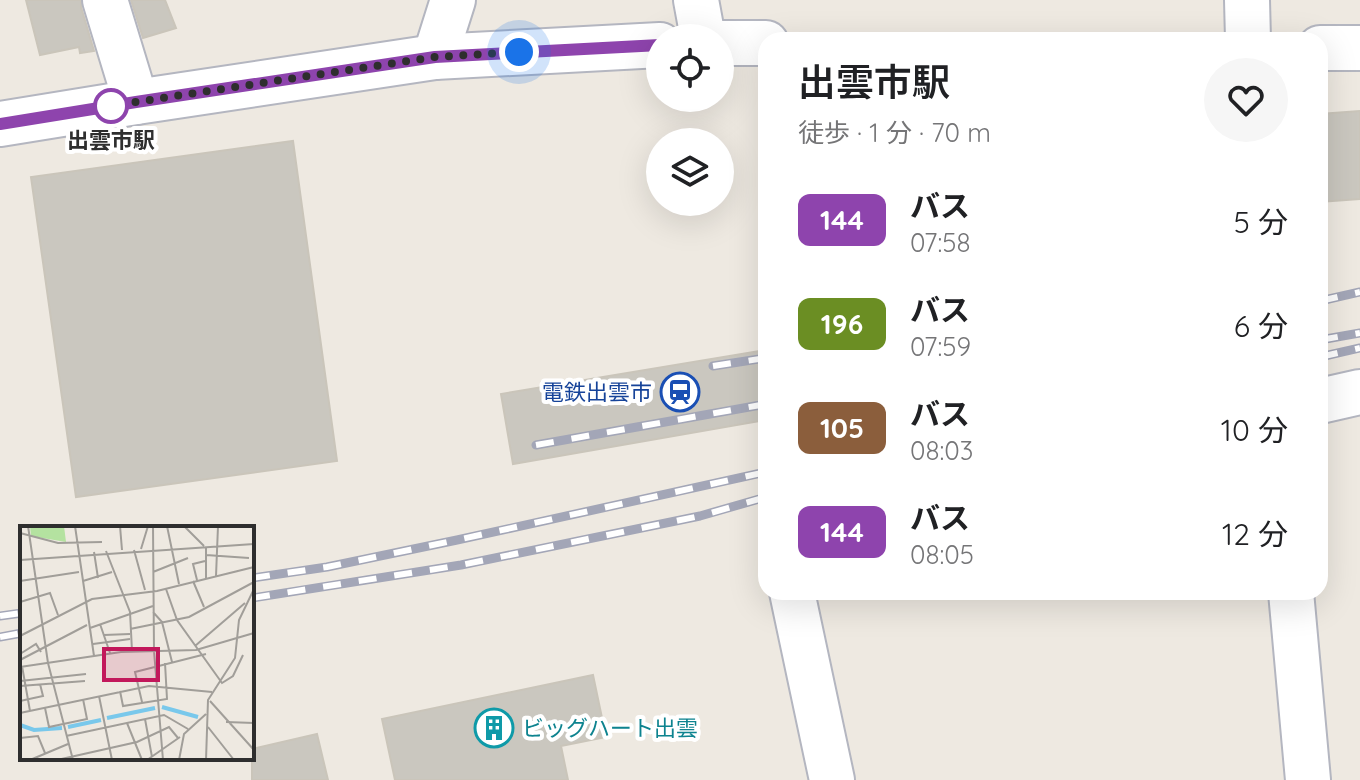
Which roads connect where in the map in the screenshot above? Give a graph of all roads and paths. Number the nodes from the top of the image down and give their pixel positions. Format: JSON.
{"nodes":[{"id":1,"x":105,"y":0,"type":"edge"},
{"id":2,"x":453,"y":0,"type":"edge"},
{"id":3,"x":696,"y":0,"type":"edge"},
{"id":4,"x":1247,"y":0,"type":"edge"},
{"id":5,"x":700,"y":24,"type":"edge"},
{"id":6,"x":1248,"y":32,"type":"edge"},
{"id":7,"x":734,"y":43,"type":"edge"},
{"id":8,"x":758,"y":43,"type":"edge"},
{"id":9,"x":646,"y":46,"type":"edge"},
{"id":10,"x":1328,"y":48,"type":"edge"},
{"id":11,"x":1360,"y":48,"type":"edge"},
{"id":12,"x":435,"y":57,"type":"junction"},
{"id":13,"x":136,"y":102,"type":"junction"},
{"id":14,"x":0,"y":124,"type":"edge"},
{"id":15,"x":1360,"y":392,"type":"edge"},
{"id":16,"x":1328,"y":399,"type":"edge"},
{"id":17,"x":794,"y":600,"type":"edge"},
{"id":18,"x":1292,"y":600,"type":"edge"},
{"id":19,"x":832,"y":780,"type":"edge"},
{"id":20,"x":1308,"y":780,"type":"edge"}],
"edges":[{"from":1,"to":13,"type":"street"},
{"from":2,"to":12,"type":"street"},
{"from":3,"to":5,"type":"street"},
{"from":4,"to":6,"type":"street"},
{"from":7,"to":8,"type":"street"},
{"from":9,"to":12,"type":"street"},
{"from":10,"to":11,"type":"street"},
{"from":12,"to":13,"type":"street"},
{"from":13,"to":14,"type":"street"},
{"from":15,"to":16,"type":"street"},
{"from":17,"to":19,"type":"street"},
{"from":18,"to":20,"type":"street"}]}
